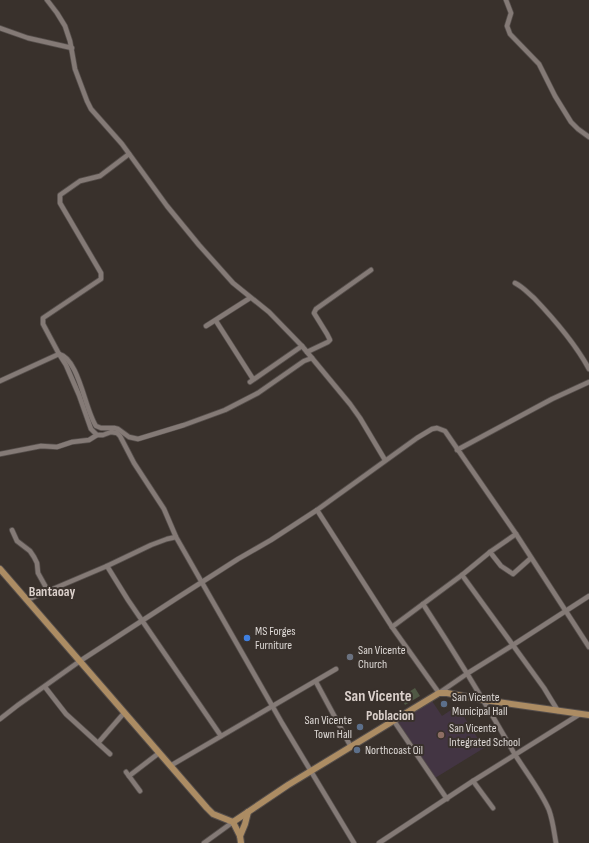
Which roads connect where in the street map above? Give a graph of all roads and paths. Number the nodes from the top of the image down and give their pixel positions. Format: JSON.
{"nodes":[{"id":1,"x":47,"y":0,"type":"edge"},
{"id":2,"x":506,"y":0,"type":"edge"},
{"id":3,"x":0,"y":28,"type":"edge"},
{"id":4,"x":72,"y":48,"type":"junction"},
{"id":5,"x":589,"y":138,"type":"edge"},
{"id":6,"x":129,"y":154,"type":"junction"},
{"id":7,"x":371,"y":270,"type":"dead end"},
{"id":8,"x":515,"y":283,"type":"dead end"},
{"id":9,"x":250,"y":298,"type":"junction"},
{"id":10,"x":216,"y":321,"type":"junction"},
{"id":11,"x":206,"y":326,"type":"dead end"},
{"id":12,"x":302,"y":346,"type":"junction"},
{"id":13,"x":307,"y":352,"type":"junction"},
{"id":14,"x":59,"y":354,"type":"junction"},
{"id":15,"x":312,"y":358,"type":"junction"},
{"id":16,"x":589,"y":368,"type":"edge"},
{"id":17,"x":0,"y":381,"type":"edge"},
{"id":18,"x":589,"y":382,"type":"edge"},
{"id":19,"x":97,"y":435,"type":"junction"},
{"id":20,"x":457,"y":450,"type":"junction"},
{"id":21,"x":0,"y":454,"type":"edge"},
{"id":22,"x":385,"y":460,"type":"junction"},
{"id":23,"x":317,"y":510,"type":"junction"},
{"id":24,"x":12,"y":530,"type":"dead end"},
{"id":25,"x":516,"y":534,"type":"junction"},
{"id":26,"x":176,"y":537,"type":"junction"},
{"id":27,"x":490,"y":552,"type":"junction"},
{"id":28,"x":531,"y":558,"type":"junction"},
{"id":29,"x":107,"y":566,"type":"junction"},
{"id":30,"x":0,"y":569,"type":"edge"},
{"id":31,"x":462,"y":575,"type":"junction"},
{"id":32,"x":202,"y":582,"type":"junction"},
{"id":33,"x":48,"y":591,"type":"junction"},
{"id":34,"x":589,"y":596,"type":"edge"},
{"id":35,"x":27,"y":600,"type":"junction"},
{"id":36,"x":423,"y":604,"type":"junction"},
{"id":37,"x":566,"y":611,"type":"junction"},
{"id":38,"x":143,"y":620,"type":"junction"},
{"id":39,"x":392,"y":627,"type":"junction"},
{"id":40,"x":513,"y":645,"type":"junction"},
{"id":41,"x":589,"y":647,"type":"edge"},
{"id":42,"x":80,"y":661,"type":"junction"},
{"id":43,"x":336,"y":669,"type":"dead end"},
{"id":44,"x":468,"y":673,"type":"junction"},
{"id":45,"x":316,"y":682,"type":"junction"},
{"id":46,"x":45,"y":687,"type":"junction"},
{"id":47,"x":439,"y":693,"type":"junction"},
{"id":48,"x":484,"y":700,"type":"junction"},
{"id":49,"x":274,"y":706,"type":"junction"},
{"id":50,"x":558,"y":711,"type":"junction"},
{"id":51,"x":124,"y":713,"type":"junction"},
{"id":52,"x":580,"y":714,"type":"junction"},
{"id":53,"x":589,"y":715,"type":"edge"},
{"id":54,"x":0,"y":719,"type":"edge"},
{"id":55,"x":394,"y":721,"type":"junction"},
{"id":56,"x":221,"y":736,"type":"junction"},
{"id":57,"x":98,"y":743,"type":"junction"},
{"id":58,"x":351,"y":747,"type":"junction"},
{"id":59,"x":159,"y":753,"type":"junction"},
{"id":60,"x":110,"y":754,"type":"dead end"},
{"id":61,"x":515,"y":754,"type":"junction"},
{"id":62,"x":170,"y":766,"type":"junction"},
{"id":63,"x":126,"y":772,"type":"dead end"},
{"id":64,"x":311,"y":772,"type":"junction"},
{"id":65,"x":129,"y":776,"type":"junction"},
{"id":66,"x":473,"y":781,"type":"junction"},
{"id":67,"x":140,"y":791,"type":"dead end"},
{"id":68,"x":447,"y":799,"type":"junction"},
{"id":69,"x":493,"y":808,"type":"dead end"},
{"id":70,"x":248,"y":812,"type":"junction"},
{"id":71,"x":233,"y":822,"type":"junction"},
{"id":72,"x":240,"y":836,"type":"junction"},
{"id":73,"x":204,"y":843,"type":"edge"},
{"id":74,"x":241,"y":843,"type":"edge"},
{"id":75,"x":354,"y":843,"type":"edge"},
{"id":76,"x":379,"y":843,"type":"edge"},
{"id":77,"x":556,"y":843,"type":"edge"}],
"edges":[{"from":1,"to":4,"type":"street"},
{"from":2,"to":5,"type":"street"},
{"from":3,"to":4,"type":"street"},
{"from":4,"to":6,"type":"street"},
{"from":6,"to":9,"type":"street"},
{"from":6,"to":14,"type":"street"},
{"from":7,"to":13,"type":"street"},
{"from":8,"to":16,"type":"street"},
{"from":9,"to":10,"type":"street"},
{"from":9,"to":12,"type":"street"},
{"from":10,"to":11,"type":"street"},
{"from":10,"to":12,"type":"street"},
{"from":12,"to":13,"type":"street"},
{"from":13,"to":15,"type":"street"},
{"from":14,"to":15,"type":"street"},
{"from":14,"to":17,"type":"street"},
{"from":14,"to":19,"type":"street"},
{"from":15,"to":22,"type":"street"},
{"from":18,"to":20,"type":"street"},
{"from":19,"to":21,"type":"street"},
{"from":19,"to":26,"type":"street"},
{"from":20,"to":22,"type":"street"},
{"from":20,"to":25,"type":"street"},
{"from":22,"to":23,"type":"street"},
{"from":23,"to":32,"type":"street"},
{"from":23,"to":39,"type":"street"},
{"from":24,"to":33,"type":"street"},
{"from":25,"to":27,"type":"street"},
{"from":25,"to":28,"type":"street"},
{"from":26,"to":29,"type":"street"},
{"from":26,"to":32,"type":"street"},
{"from":27,"to":28,"type":"street"},
{"from":27,"to":31,"type":"street"},
{"from":28,"to":37,"type":"street"},
{"from":29,"to":33,"type":"street"},
{"from":29,"to":38,"type":"street"},
{"from":30,"to":35,"type":"main road"},
{"from":31,"to":36,"type":"street"},
{"from":31,"to":40,"type":"street"},
{"from":32,"to":38,"type":"street"},
{"from":32,"to":49,"type":"street"},
{"from":33,"to":35,"type":"street"},
{"from":34,"to":37,"type":"street"},
{"from":35,"to":42,"type":"main road"},
{"from":36,"to":39,"type":"street"},
{"from":36,"to":44,"type":"street"},
{"from":37,"to":40,"type":"street"},
{"from":37,"to":41,"type":"street"},
{"from":38,"to":42,"type":"street"},
{"from":38,"to":56,"type":"street"},
{"from":39,"to":47,"type":"street"},
{"from":40,"to":44,"type":"street"},
{"from":40,"to":50,"type":"street"},
{"from":42,"to":46,"type":"street"},
{"from":42,"to":51,"type":"main road"},
{"from":43,"to":45,"type":"street"},
{"from":44,"to":47,"type":"street"},
{"from":44,"to":48,"type":"street"},
{"from":45,"to":49,"type":"street"},
{"from":45,"to":58,"type":"street"},
{"from":46,"to":54,"type":"street"},
{"from":46,"to":57,"type":"street"},
{"from":47,"to":48,"type":"main road"},
{"from":47,"to":55,"type":"main road"},
{"from":48,"to":50,"type":"main road"},
{"from":48,"to":61,"type":"street"},
{"from":49,"to":56,"type":"street"},
{"from":49,"to":64,"type":"street"},
{"from":50,"to":52,"type":"main road"},
{"from":51,"to":57,"type":"street"},
{"from":51,"to":59,"type":"main road"},
{"from":52,"to":53,"type":"main road"},
{"from":52,"to":61,"type":"street"},
{"from":55,"to":58,"type":"main road"},
{"from":55,"to":68,"type":"street"},
{"from":56,"to":62,"type":"street"},
{"from":57,"to":60,"type":"street"},
{"from":58,"to":64,"type":"main road"},
{"from":59,"to":62,"type":"main road"},
{"from":59,"to":65,"type":"street"},
{"from":61,"to":66,"type":"street"},
{"from":61,"to":77,"type":"street"},
{"from":62,"to":71,"type":"main road"},
{"from":63,"to":65,"type":"street"},
{"from":64,"to":70,"type":"main road"},
{"from":64,"to":75,"type":"street"},
{"from":65,"to":67,"type":"street"},
{"from":66,"to":68,"type":"street"},
{"from":66,"to":69,"type":"street"},
{"from":68,"to":76,"type":"street"},
{"from":70,"to":71,"type":"main road"},
{"from":70,"to":72,"type":"main road"},
{"from":71,"to":72,"type":"main road"},
{"from":71,"to":73,"type":"street"},
{"from":72,"to":74,"type":"main road"}]}
